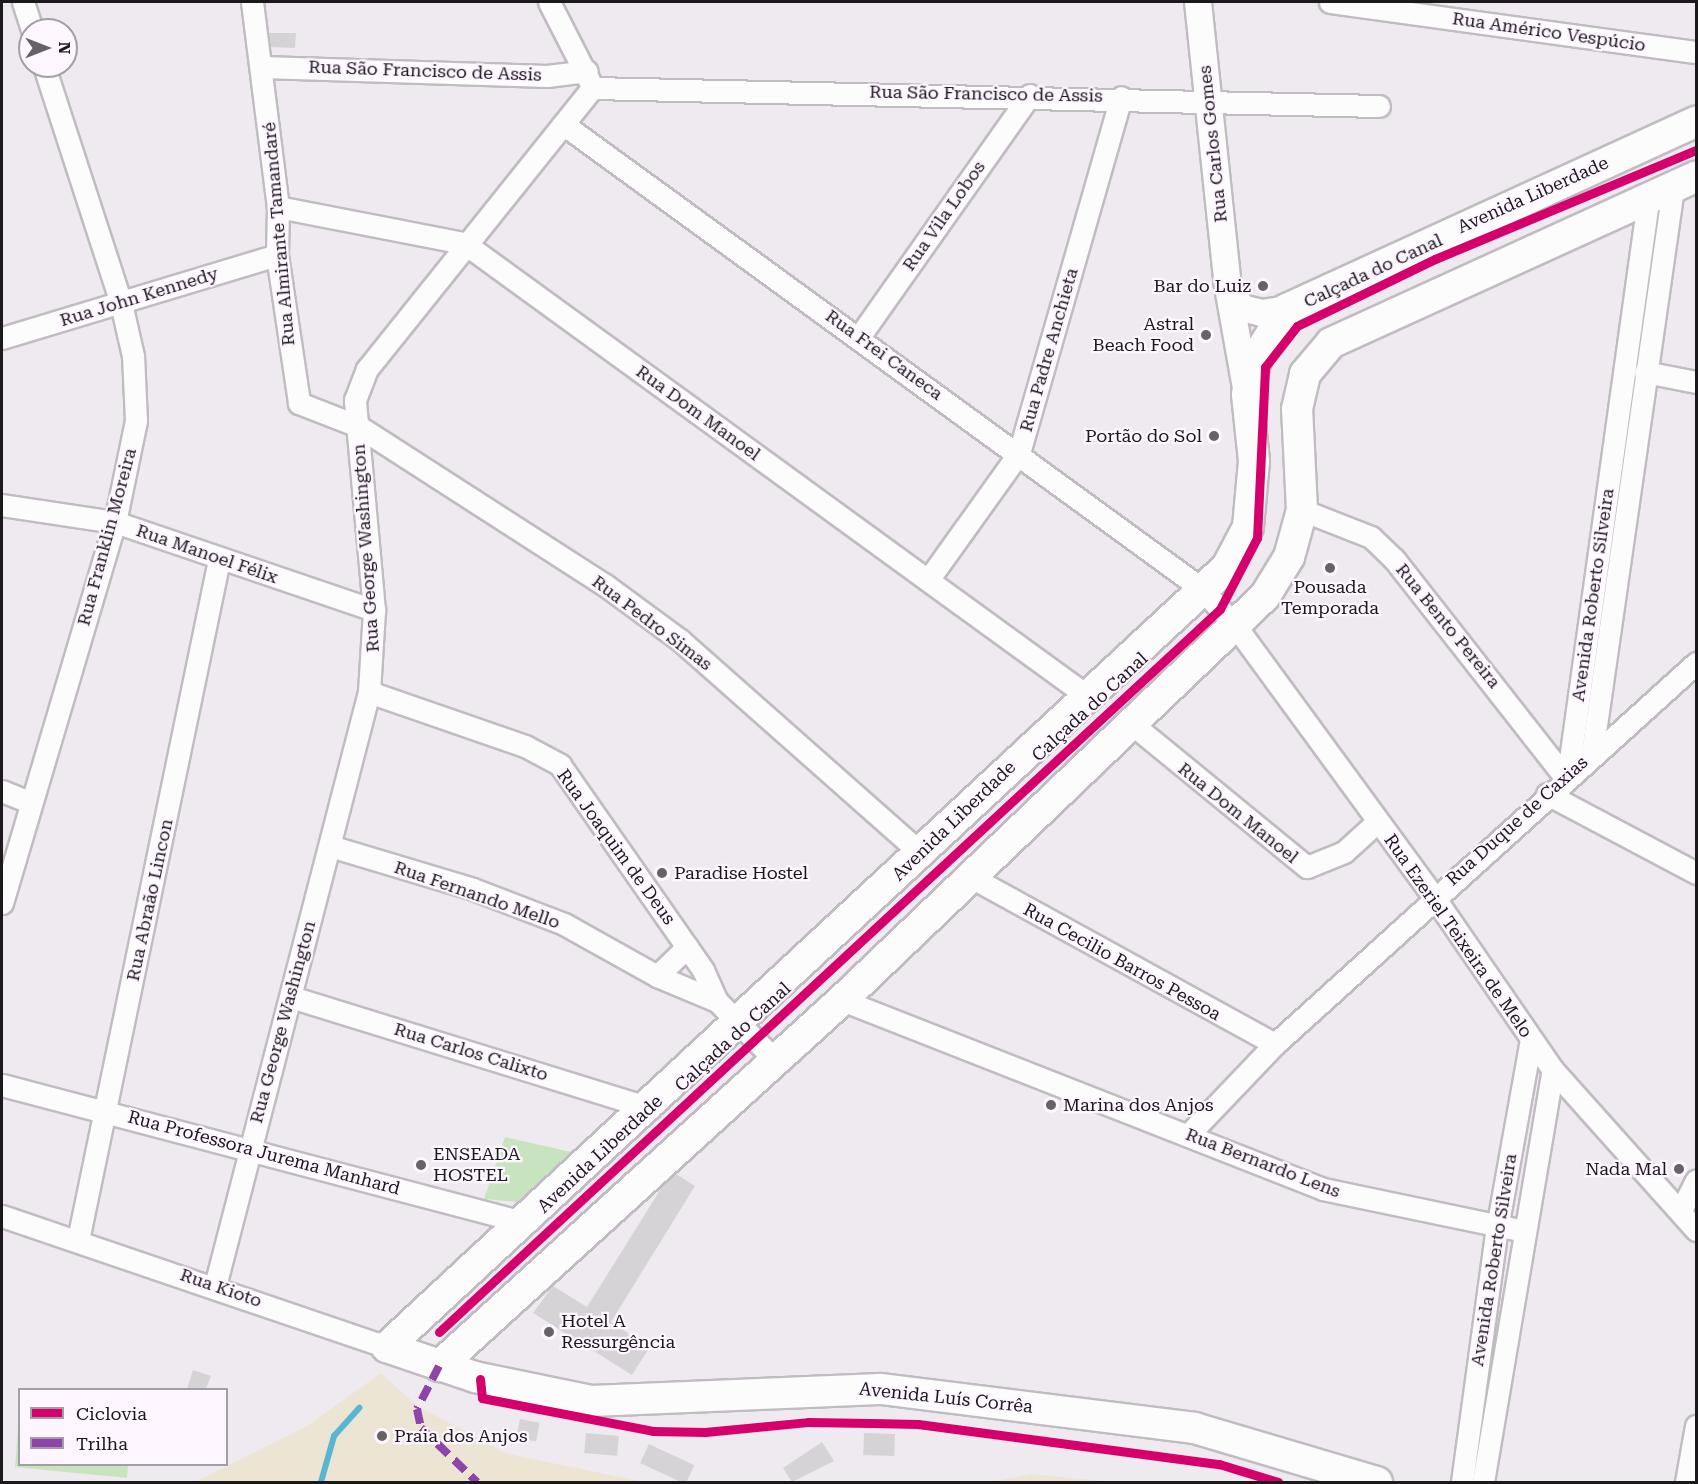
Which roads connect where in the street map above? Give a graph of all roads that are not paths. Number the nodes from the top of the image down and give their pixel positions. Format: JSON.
{"nodes":[{"id":1,"x":23,"y":2,"type":"edge"},
{"id":2,"x":252,"y":2,"type":"edge"},
{"id":3,"x":549,"y":2,"type":"edge"},
{"id":4,"x":1198,"y":2,"type":"edge"},
{"id":5,"x":1330,"y":2,"type":"edge"},
{"id":6,"x":28,"y":18,"type":"edge"},
{"id":7,"x":1696,"y":52,"type":"edge"},
{"id":8,"x":264,"y":67,"type":"junction"},
{"id":9,"x":48,"y":78,"type":"edge"},
{"id":10,"x":589,"y":80,"type":"junction"},
{"id":11,"x":1030,"y":95,"type":"junction"},
{"id":12,"x":1121,"y":97,"type":"junction"},
{"id":13,"x":1207,"y":99,"type":"junction"},
{"id":14,"x":1379,"y":106,"type":"dead end"},
{"id":15,"x":1696,"y":122,"type":"edge"},
{"id":16,"x":562,"y":124,"type":"junction"},
{"id":17,"x":1672,"y":189,"type":"edge"},
{"id":18,"x":278,"y":207,"type":"junction"},
{"id":19,"x":464,"y":243,"type":"junction"},
{"id":20,"x":277,"y":255,"type":"junction"},
{"id":21,"x":1228,"y":287,"type":"junction"},
{"id":22,"x":121,"y":303,"type":"junction"},
{"id":23,"x":1287,"y":309,"type":"junction"},
{"id":24,"x":859,"y":337,"type":"junction"},
{"id":25,"x":2,"y":338,"type":"edge"},
{"id":26,"x":1645,"y":372,"type":"junction"},
{"id":27,"x":1696,"y":382,"type":"edge"},
{"id":28,"x":1247,"y":394,"type":"junction"},
{"id":29,"x":1617,"y":415,"type":"junction"},
{"id":30,"x":1638,"y":418,"type":"junction"},
{"id":31,"x":358,"y":426,"type":"junction"},
{"id":32,"x":1019,"y":453,"type":"junction"},
{"id":33,"x":2,"y":505,"type":"edge"},
{"id":34,"x":1302,"y":510,"type":"junction"},
{"id":35,"x":115,"y":522,"type":"junction"},
{"id":36,"x":219,"y":560,"type":"junction"},
{"id":37,"x":928,"y":580,"type":"junction"},
{"id":38,"x":1202,"y":589,"type":"junction"},
{"id":39,"x":374,"y":610,"type":"junction"},
{"id":40,"x":1237,"y":628,"type":"junction"},
{"id":41,"x":1696,"y":663,"type":"edge"},
{"id":42,"x":369,"y":692,"type":"junction"},
{"id":43,"x":1086,"y":695,"type":"junction"},
{"id":44,"x":1630,"y":720,"type":"junction"},
{"id":45,"x":1132,"y":724,"type":"junction"},
{"id":46,"x":1589,"y":734,"type":"junction"},
{"id":47,"x":1567,"y":776,"type":"junction"},
{"id":48,"x":2,"y":791,"type":"edge"},
{"id":49,"x":1547,"y":795,"type":"junction"},
{"id":50,"x":31,"y":803,"type":"junction"},
{"id":51,"x":1377,"y":822,"type":"junction"},
{"id":52,"x":330,"y":846,"type":"junction"},
{"id":53,"x":921,"y":853,"type":"junction"},
{"id":54,"x":1696,"y":873,"type":"edge"},
{"id":55,"x":971,"y":877,"type":"junction"},
{"id":56,"x":1434,"y":897,"type":"junction"},
{"id":57,"x":2,"y":903,"type":"edge"},
{"id":58,"x":687,"y":947,"type":"junction"},
{"id":59,"x":657,"y":976,"type":"junction"},
{"id":60,"x":291,"y":997,"type":"junction"},
{"id":61,"x":842,"y":1000,"type":"junction"},
{"id":62,"x":717,"y":1001,"type":"junction"},
{"id":63,"x":739,"y":1024,"type":"junction"},
{"id":64,"x":1531,"y":1038,"type":"junction"},
{"id":65,"x":1275,"y":1044,"type":"junction"},
{"id":66,"x":776,"y":1060,"type":"junction"},
{"id":67,"x":1554,"y":1070,"type":"junction"},
{"id":68,"x":2,"y":1085,"type":"edge"},
{"id":69,"x":650,"y":1108,"type":"junction"},
{"id":70,"x":107,"y":1111,"type":"junction"},
{"id":71,"x":1189,"y":1134,"type":"junction"},
{"id":72,"x":248,"y":1148,"type":"junction"},
{"id":73,"x":1696,"y":1181,"type":"edge"},
{"id":74,"x":1681,"y":1209,"type":"junction"},
{"id":75,"x":2,"y":1216,"type":"edge"},
{"id":76,"x":526,"y":1223,"type":"junction"},
{"id":77,"x":1497,"y":1228,"type":"junction"},
{"id":78,"x":1696,"y":1230,"type":"edge"},
{"id":79,"x":1524,"y":1231,"type":"junction"},
{"id":80,"x":78,"y":1240,"type":"junction"},
{"id":81,"x":215,"y":1286,"type":"junction"},
{"id":82,"x":387,"y":1347,"type":"junction"},
{"id":83,"x":439,"y":1366,"type":"junction"},
{"id":84,"x":1696,"y":1426,"type":"edge"},
{"id":85,"x":1377,"y":1482,"type":"edge"},
{"id":86,"x":1462,"y":1482,"type":"edge"},
{"id":87,"x":1483,"y":1482,"type":"edge"},
{"id":88,"x":1686,"y":1482,"type":"edge"}],
"edges":[{"from":1,"to":6,"type":"street"},
{"from":2,"to":8,"type":"street","name":"Rua Almirante Tamandaré"},
{"from":3,"to":10,"type":"street"},
{"from":4,"to":13,"type":"street","name":"Rua Carlos Gomes"},
{"from":5,"to":7,"type":"street","name":"Rua Américo Vespúcio"},
{"from":8,"to":10,"type":"street","name":"Rua São Francisco de Assis"},
{"from":8,"to":18,"type":"street","name":"Rua Almirante Tamandaré"},
{"from":9,"to":22,"type":"street","name":"Rua Franklin Moreira"},
{"from":10,"to":11,"type":"street","name":"Rua São Francisco de Assis"},
{"from":10,"to":16,"type":"street","name":"Rua George Washington"},
{"from":11,"to":12,"type":"street","name":"Rua São Francisco de Assis"},
{"from":11,"to":24,"type":"street","name":"Rua Vila Lobos"},
{"from":12,"to":13,"type":"street","name":"Rua São Francisco de Assis"},
{"from":12,"to":32,"type":"street","name":"Rua Padre Anchieta"},
{"from":13,"to":14,"type":"street","name":"Rua São Francisco de Assis"},
{"from":13,"to":21,"type":"street","name":"Rua Carlos Gomes"},
{"from":15,"to":23,"type":"main road","name":"Avenida Liberdade"},
{"from":16,"to":19,"type":"street","name":"Rua George Washington"},
{"from":16,"to":24,"type":"street","name":"Rua Frei Caneca"},
{"from":17,"to":26,"type":"street","name":"Avenida Roberto Silveira"},
{"from":17,"to":29,"type":"street","name":"Avenida Roberto Silveira"},
{"from":17,"to":34,"type":"main road"},
{"from":18,"to":19,"type":"street","name":"Rua Dom Manoel"},
{"from":18,"to":20,"type":"street","name":"Rua Almirante Tamandaré"},
{"from":19,"to":31,"type":"street","name":"Rua George Washington"},
{"from":19,"to":37,"type":"street","name":"Rua Dom Manoel"},
{"from":20,"to":22,"type":"street","name":"Rua John Kennedy"},
{"from":20,"to":31,"type":"street","name":"Rua Almirante Tamandaré"},
{"from":21,"to":23,"type":"street"},
{"from":21,"to":28,"type":"street","name":"Rua Carlos Gomes"},
{"from":22,"to":25,"type":"street","name":"Rua John Kennedy"},
{"from":22,"to":35,"type":"street","name":"Rua Franklin Moreira"},
{"from":23,"to":28,"type":"main road","name":"Avenida Liberdade"},
{"from":24,"to":32,"type":"street","name":"Rua Frei Caneca"},
{"from":26,"to":27,"type":"street"},
{"from":26,"to":30,"type":"street","name":"Avenida Roberto Silveira"},
{"from":28,"to":38,"type":"main road","name":"Avenida Liberdade"},
{"from":29,"to":30,"type":"street"},
{"from":29,"to":46,"type":"street","name":"Avenida Roberto Silveira"},
{"from":30,"to":46,"type":"street","name":"Avenida Roberto Silveira"},
{"from":31,"to":39,"type":"street","name":"Rua George Washington"},
{"from":31,"to":53,"type":"street","name":"Rua Pedro Simas"},
{"from":32,"to":37,"type":"street","name":"Rua Padre Anchieta"},
{"from":32,"to":38,"type":"street","name":"Rua Frei Caneca"},
{"from":33,"to":35,"type":"street","name":"Rua Manoel Félix"},
{"from":34,"to":40,"type":"main road"},
{"from":34,"to":47,"type":"street","name":"Rua Bento Pereira"},
{"from":35,"to":36,"type":"street","name":"Rua Manoel Félix"},
{"from":35,"to":50,"type":"street","name":"Rua Franklin Moreira"},
{"from":36,"to":39,"type":"street","name":"Rua Manoel Félix"},
{"from":36,"to":70,"type":"street","name":"Rua Abraão Lincon"},
{"from":37,"to":43,"type":"street","name":"Rua Dom Manoel"},
{"from":38,"to":40,"type":"street","name":"Rua Ezeriel Teixeira de Melo"},
{"from":38,"to":43,"type":"main road","name":"Avenida Liberdade"},
{"from":39,"to":42,"type":"street","name":"Rua George Washington"},
{"from":40,"to":45,"type":"main road"},
{"from":40,"to":51,"type":"street","name":"Rua Ezeriel Teixeira de Melo"},
{"from":41,"to":44,"type":"street","name":"Rua Duque de Caxias"},
{"from":42,"to":52,"type":"street","name":"Rua George Washington"},
{"from":42,"to":58,"type":"street","name":"Rua Joaquim de Deus"},
{"from":43,"to":53,"type":"main road","name":"Avenida Liberdade"},
{"from":44,"to":46,"type":"street","name":"Rua Duque de Caxias"},
{"from":44,"to":46,"type":"street"},
{"from":45,"to":51,"type":"street","name":"Rua Dom Manoel"},
{"from":45,"to":55,"type":"main road"},
{"from":46,"to":47,"type":"street","name":"Avenida Roberto Silveira"},
{"from":47,"to":49,"type":"street","name":"Rua Duque de Caxias"},
{"from":48,"to":50,"type":"street"},
{"from":49,"to":54,"type":"street"},
{"from":49,"to":56,"type":"street","name":"Rua Duque de Caxias"},
{"from":50,"to":57,"type":"street","name":"Rua Franklin Moreira"},
{"from":51,"to":56,"type":"street","name":"Rua Ezeriel Teixeira de Melo"},
{"from":52,"to":59,"type":"street","name":"Rua Fernando Mello"},
{"from":52,"to":60,"type":"street","name":"Rua George Washington"},
{"from":53,"to":63,"type":"main road","name":"Avenida Liberdade"},
{"from":55,"to":61,"type":"main road"},
{"from":55,"to":65,"type":"street","name":"Rua Cecilio Barros Pessoa"},
{"from":56,"to":64,"type":"street","name":"Rua Ezeriel Teixeira de Melo"},
{"from":56,"to":65,"type":"street","name":"Rua Duque de Caxias"},
{"from":58,"to":59,"type":"street"},
{"from":58,"to":62,"type":"street","name":"Rua Joaquim de Deus"},
{"from":59,"to":62,"type":"street","name":"Rua Fernando Mello"},
{"from":60,"to":69,"type":"street","name":"Rua Carlos Calixto"},
{"from":60,"to":72,"type":"street","name":"Rua George Washington"},
{"from":61,"to":66,"type":"main road"},
{"from":61,"to":71,"type":"street","name":"Rua Bernardo Lens"},
{"from":62,"to":63,"type":"street","name":"Rua Joaquim de Deus"},
{"from":63,"to":66,"type":"street","name":"Rua Joaquim de Deus"},
{"from":63,"to":69,"type":"main road","name":"Avenida Liberdade"},
{"from":64,"to":67,"type":"street","name":"Rua Ezeriel Teixeira de Melo"},
{"from":64,"to":77,"type":"street","name":"Avenida Roberto Silveira"},
{"from":65,"to":71,"type":"street","name":"Rua Duque de Caxias"},
{"from":66,"to":83,"type":"main road"},
{"from":67,"to":74,"type":"street","name":"Rua Ezeriel Teixeira de Melo"},
{"from":67,"to":79,"type":"street","name":"Avenida Roberto Silveira"},
{"from":68,"to":70,"type":"street","name":"Rua Professora Jurema Manhard"},
{"from":69,"to":76,"type":"main road","name":"Avenida Liberdade"},
{"from":70,"to":72,"type":"street","name":"Rua Professora Jurema Manhard"},
{"from":70,"to":80,"type":"street","name":"Rua Abraão Lincon"},
{"from":71,"to":77,"type":"street","name":"Rua Bernardo Lens"},
{"from":72,"to":76,"type":"street","name":"Rua Professora Jurema Manhard"},
{"from":72,"to":81,"type":"street","name":"Rua George Washington"},
{"from":73,"to":74,"type":"street"},
{"from":74,"to":78,"type":"street","name":"Rua Ezeriel Teixeira de Melo"},
{"from":75,"to":80,"type":"street","name":"Rua Kioto"},
{"from":76,"to":82,"type":"main road","name":"Avenida Liberdade"},
{"from":77,"to":79,"type":"street","name":"Rua Bernardo Lens"},
{"from":77,"to":86,"type":"street","name":"Avenida Roberto Silveira"},
{"from":79,"to":87,"type":"street","name":"Avenida Roberto Silveira"},
{"from":80,"to":81,"type":"street","name":"Rua Kioto"},
{"from":81,"to":82,"type":"street","name":"Rua Kioto"},
{"from":82,"to":83,"type":"main road","name":"Rua Kioto"},
{"from":83,"to":85,"type":"main road","name":"Avenida Luís Corrêa"},
{"from":84,"to":88,"type":"street"}]}
